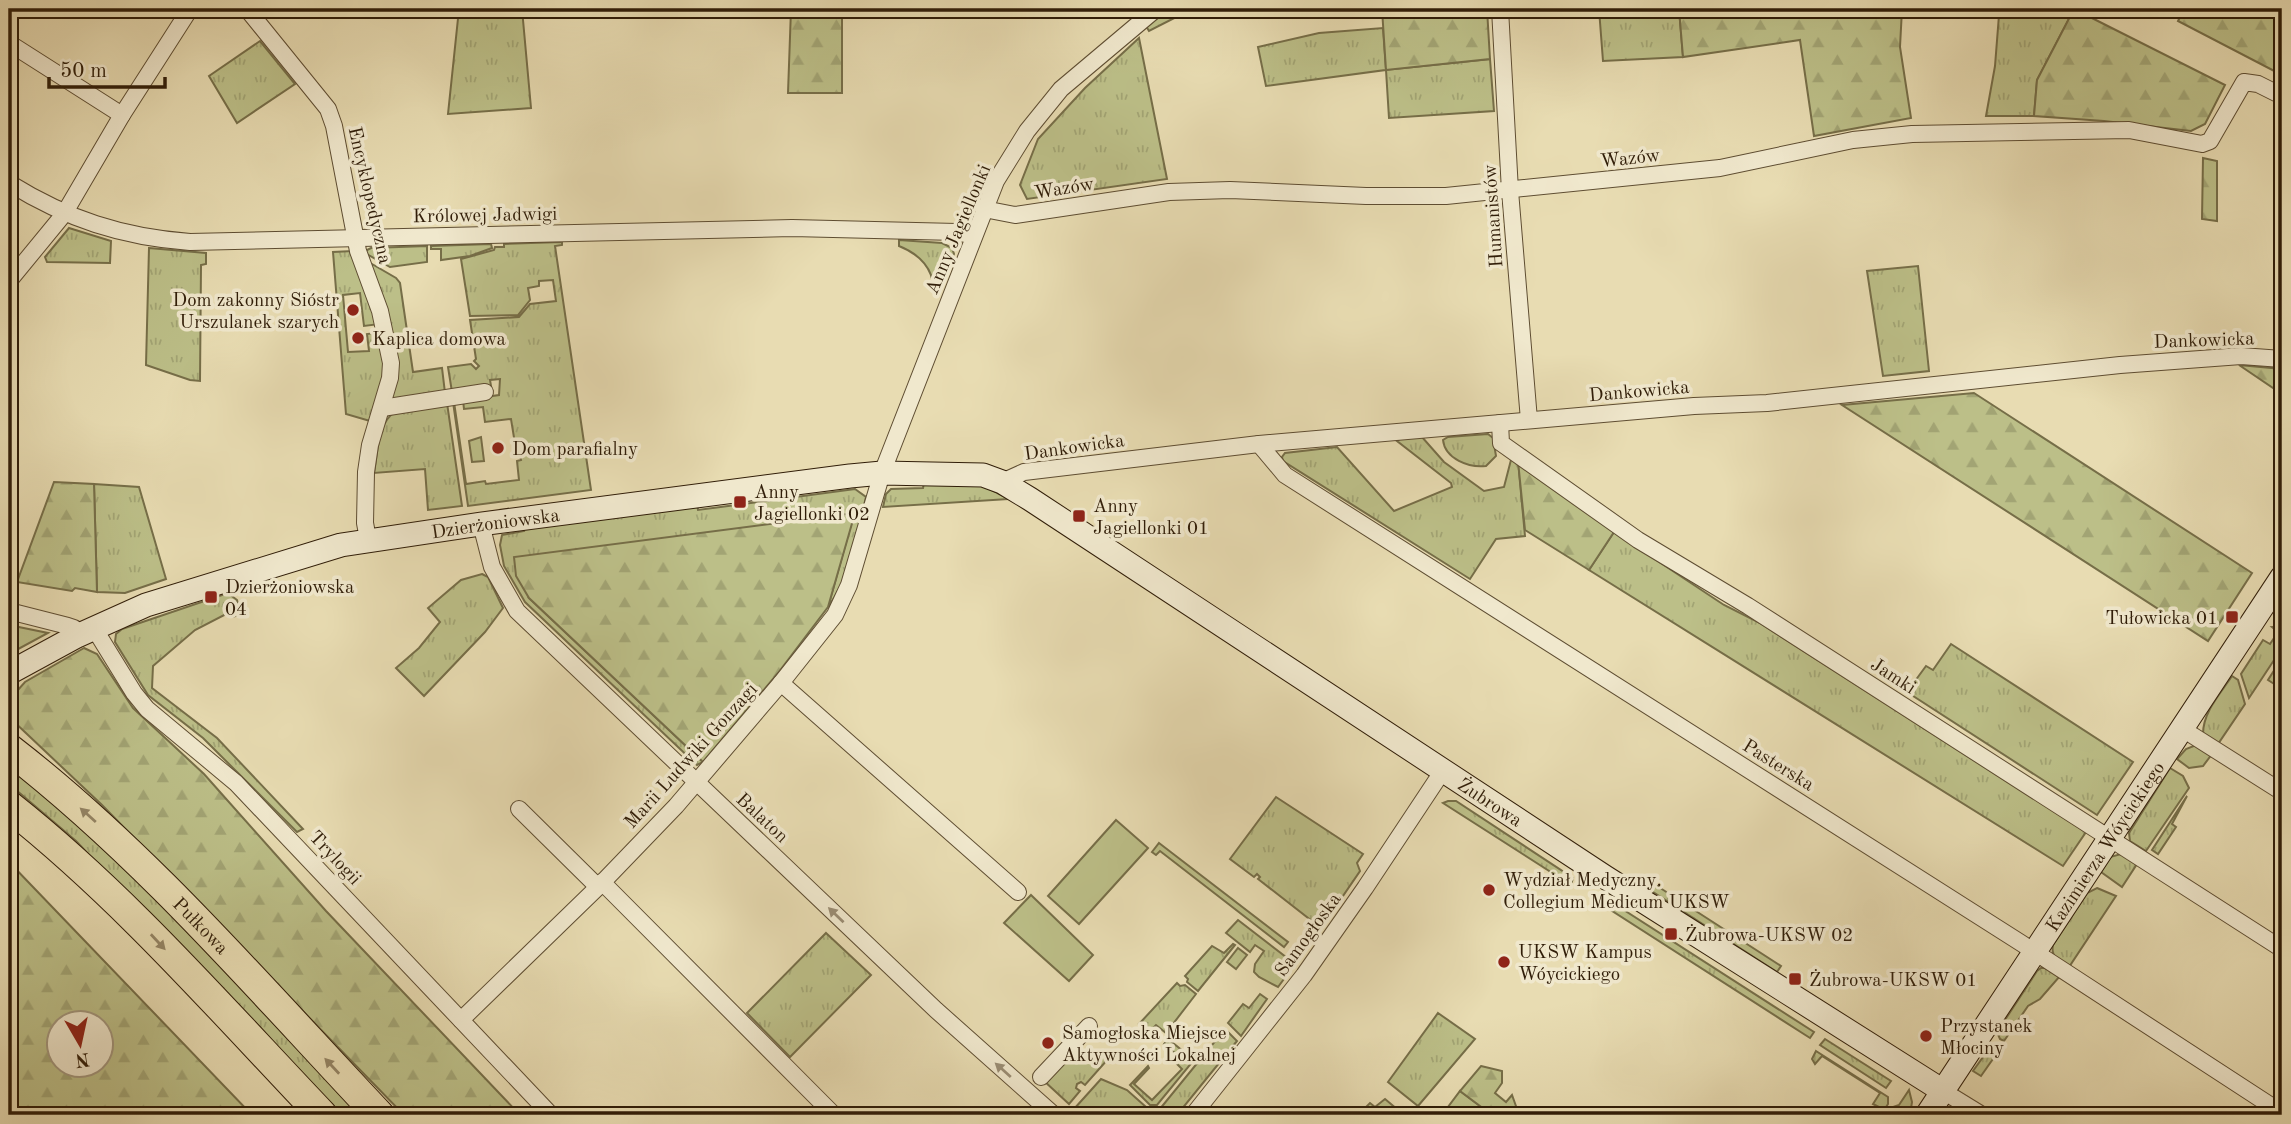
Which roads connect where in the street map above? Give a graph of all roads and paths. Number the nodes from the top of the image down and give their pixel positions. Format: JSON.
{"nodes":[{"id":1,"x":190,"y":9,"type":"edge"},
{"id":2,"x":247,"y":9,"type":"edge"},
{"id":3,"x":1155,"y":9,"type":"edge"},
{"id":4,"x":1500,"y":9,"type":"edge"},
{"id":5,"x":9,"y":43,"type":"edge"},
{"id":6,"x":2282,"y":96,"type":"edge"},
{"id":7,"x":122,"y":116,"type":"junction"},
{"id":8,"x":9,"y":183,"type":"edge"},
{"id":9,"x":1510,"y":191,"type":"junction"},
{"id":10,"x":984,"y":209,"type":"junction"},
{"id":11,"x":64,"y":214,"type":"junction"},
{"id":12,"x":974,"y":236,"type":"junction"},
{"id":13,"x":355,"y":237,"type":"junction"},
{"id":14,"x":9,"y":281,"type":"edge"},
{"id":15,"x":2282,"y":359,"type":"edge"},
{"id":16,"x":485,"y":392,"type":"dead end"},
{"id":17,"x":382,"y":408,"type":"junction"},
{"id":18,"x":1530,"y":420,"type":"junction"},
{"id":19,"x":1500,"y":423,"type":"junction"},
{"id":20,"x":1259,"y":444,"type":"junction"},
{"id":21,"x":882,"y":473,"type":"junction"},
{"id":22,"x":1002,"y":482,"type":"junction"},
{"id":23,"x":481,"y":524,"type":"junction"},
{"id":24,"x":368,"y":539,"type":"junction"},
{"id":25,"x":2282,"y":577,"type":"edge"},
{"id":26,"x":9,"y":611,"type":"edge"},
{"id":27,"x":86,"y":632,"type":"junction"},
{"id":28,"x":9,"y":673,"type":"edge"},
{"id":29,"x":781,"y":683,"type":"junction"},
{"id":30,"x":2181,"y":728,"type":"junction"},
{"id":31,"x":9,"y":749,"type":"edge"},
{"id":32,"x":1444,"y":769,"type":"junction"},
{"id":33,"x":695,"y":781,"type":"junction"},
{"id":34,"x":2282,"y":792,"type":"edge"},
{"id":35,"x":9,"y":806,"type":"edge"},
{"id":36,"x":519,"y":809,"type":"dead end"},
{"id":37,"x":2109,"y":838,"type":"junction"},
{"id":38,"x":600,"y":884,"type":"junction"},
{"id":39,"x":1018,"y":892,"type":"dead end"},
{"id":40,"x":2282,"y":949,"type":"edge"},
{"id":41,"x":2034,"y":951,"type":"junction"},
{"id":42,"x":461,"y":1020,"type":"junction"},
{"id":43,"x":1089,"y":1026,"type":"dead end"},
{"id":44,"x":1041,"y":1077,"type":"dead end"},
{"id":45,"x":1943,"y":1091,"type":"junction"},
{"id":46,"x":2282,"y":1113,"type":"edge"},
{"id":47,"x":321,"y":1115,"type":"edge"},
{"id":48,"x":379,"y":1115,"type":"edge"},
{"id":49,"x":551,"y":1115,"type":"edge"},
{"id":50,"x":834,"y":1115,"type":"edge"},
{"id":51,"x":1055,"y":1115,"type":"edge"},
{"id":52,"x":1193,"y":1115,"type":"edge"},
{"id":53,"x":1927,"y":1115,"type":"edge"},
{"id":54,"x":1982,"y":1115,"type":"edge"}],
"edges":[{"from":1,"to":7,"type":"street"},
{"from":2,"to":13,"type":"street","name":"Encyklopedyczna"},
{"from":3,"to":10,"type":"street","name":"Anny Jagiellonki"},
{"from":4,"to":9,"type":"street","name":"Humanistów"},
{"from":5,"to":7,"type":"street"},
{"from":6,"to":9,"type":"street","name":"Wazów"},
{"from":7,"to":11,"type":"street"},
{"from":8,"to":11,"type":"street","name":"Królowej Jadwigi"},
{"from":9,"to":10,"type":"street","name":"Wazów"},
{"from":9,"to":18,"type":"street","name":"Humanistów"},
{"from":10,"to":12,"type":"street","name":"Anny Jagiellonki"},
{"from":11,"to":13,"type":"street","name":"Królowej Jadwigi"},
{"from":11,"to":14,"type":"street"},
{"from":12,"to":13,"type":"street","name":"Królowej Jadwigi"},
{"from":12,"to":21,"type":"street","name":"Anny Jagiellonki"},
{"from":13,"to":17,"type":"street","name":"Encyklopedyczna"},
{"from":15,"to":18,"type":"street","name":"Dankowicka"},
{"from":16,"to":17,"type":"street"},
{"from":17,"to":24,"type":"street","name":"Encyklopedyczna"},
{"from":18,"to":19,"type":"street","name":"Dankowicka"},
{"from":19,"to":20,"type":"street","name":"Dankowicka"},
{"from":19,"to":37,"type":"street","name":"Jamki"},
{"from":20,"to":22,"type":"street","name":"Dankowicka"},
{"from":20,"to":41,"type":"street","name":"Pasterska"},
{"from":21,"to":22,"type":"street","name":"Dzierżoniowska"},
{"from":21,"to":23,"type":"street","name":"Dzierżoniowska"},
{"from":21,"to":29,"type":"street","name":"Marii Ludwiki Gonzagi"},
{"from":22,"to":32,"type":"street","name":"Żubrowa"},
{"from":23,"to":24,"type":"street","name":"Dzierżoniowska"},
{"from":23,"to":33,"type":"street","name":"Balaton"},
{"from":24,"to":27,"type":"street","name":"Dzierżoniowska"},
{"from":25,"to":30,"type":"street","name":"Kazimierza Wóycickiego"},
{"from":26,"to":27,"type":"street"},
{"from":27,"to":28,"type":"street","name":"Dzierżoniowska"},
{"from":27,"to":42,"type":"street","name":"Trylogii"},
{"from":29,"to":33,"type":"street","name":"Marii Ludwiki Gonzagi"},
{"from":29,"to":39,"type":"street"},
{"from":30,"to":34,"type":"street"},
{"from":30,"to":37,"type":"street","name":"Kazimierza Wóycickiego"},
{"from":48,"to":31,"type":"highway","name":"Pułkowa","one_way":true},
{"from":32,"to":45,"type":"street","name":"Żubrowa"},
{"from":32,"to":52,"type":"street","name":"Samogłoska"},
{"from":33,"to":38,"type":"street","name":"Marii Ludwiki Gonzagi"},
{"from":51,"to":33,"type":"street","name":"Balaton","one_way":true},
{"from":35,"to":47,"type":"highway","one_way":true},
{"from":36,"to":38,"type":"street"},
{"from":37,"to":40,"type":"street","name":"Jamki"},
{"from":37,"to":41,"type":"street","name":"Kazimierza Wóycickiego"},
{"from":38,"to":42,"type":"street","name":"Marii Ludwiki Gonzagi"},
{"from":38,"to":50,"type":"street"},
{"from":41,"to":45,"type":"street","name":"Kazimierza Wóycickiego"},
{"from":41,"to":46,"type":"street","name":"Pasterska"},
{"from":42,"to":49,"type":"street","name":"Trylogii"},
{"from":43,"to":44,"type":"street"},
{"from":45,"to":53,"type":"street","name":"Kazimierza Wóycickiego"},
{"from":45,"to":54,"type":"street","name":"Żubrowa"}]}
